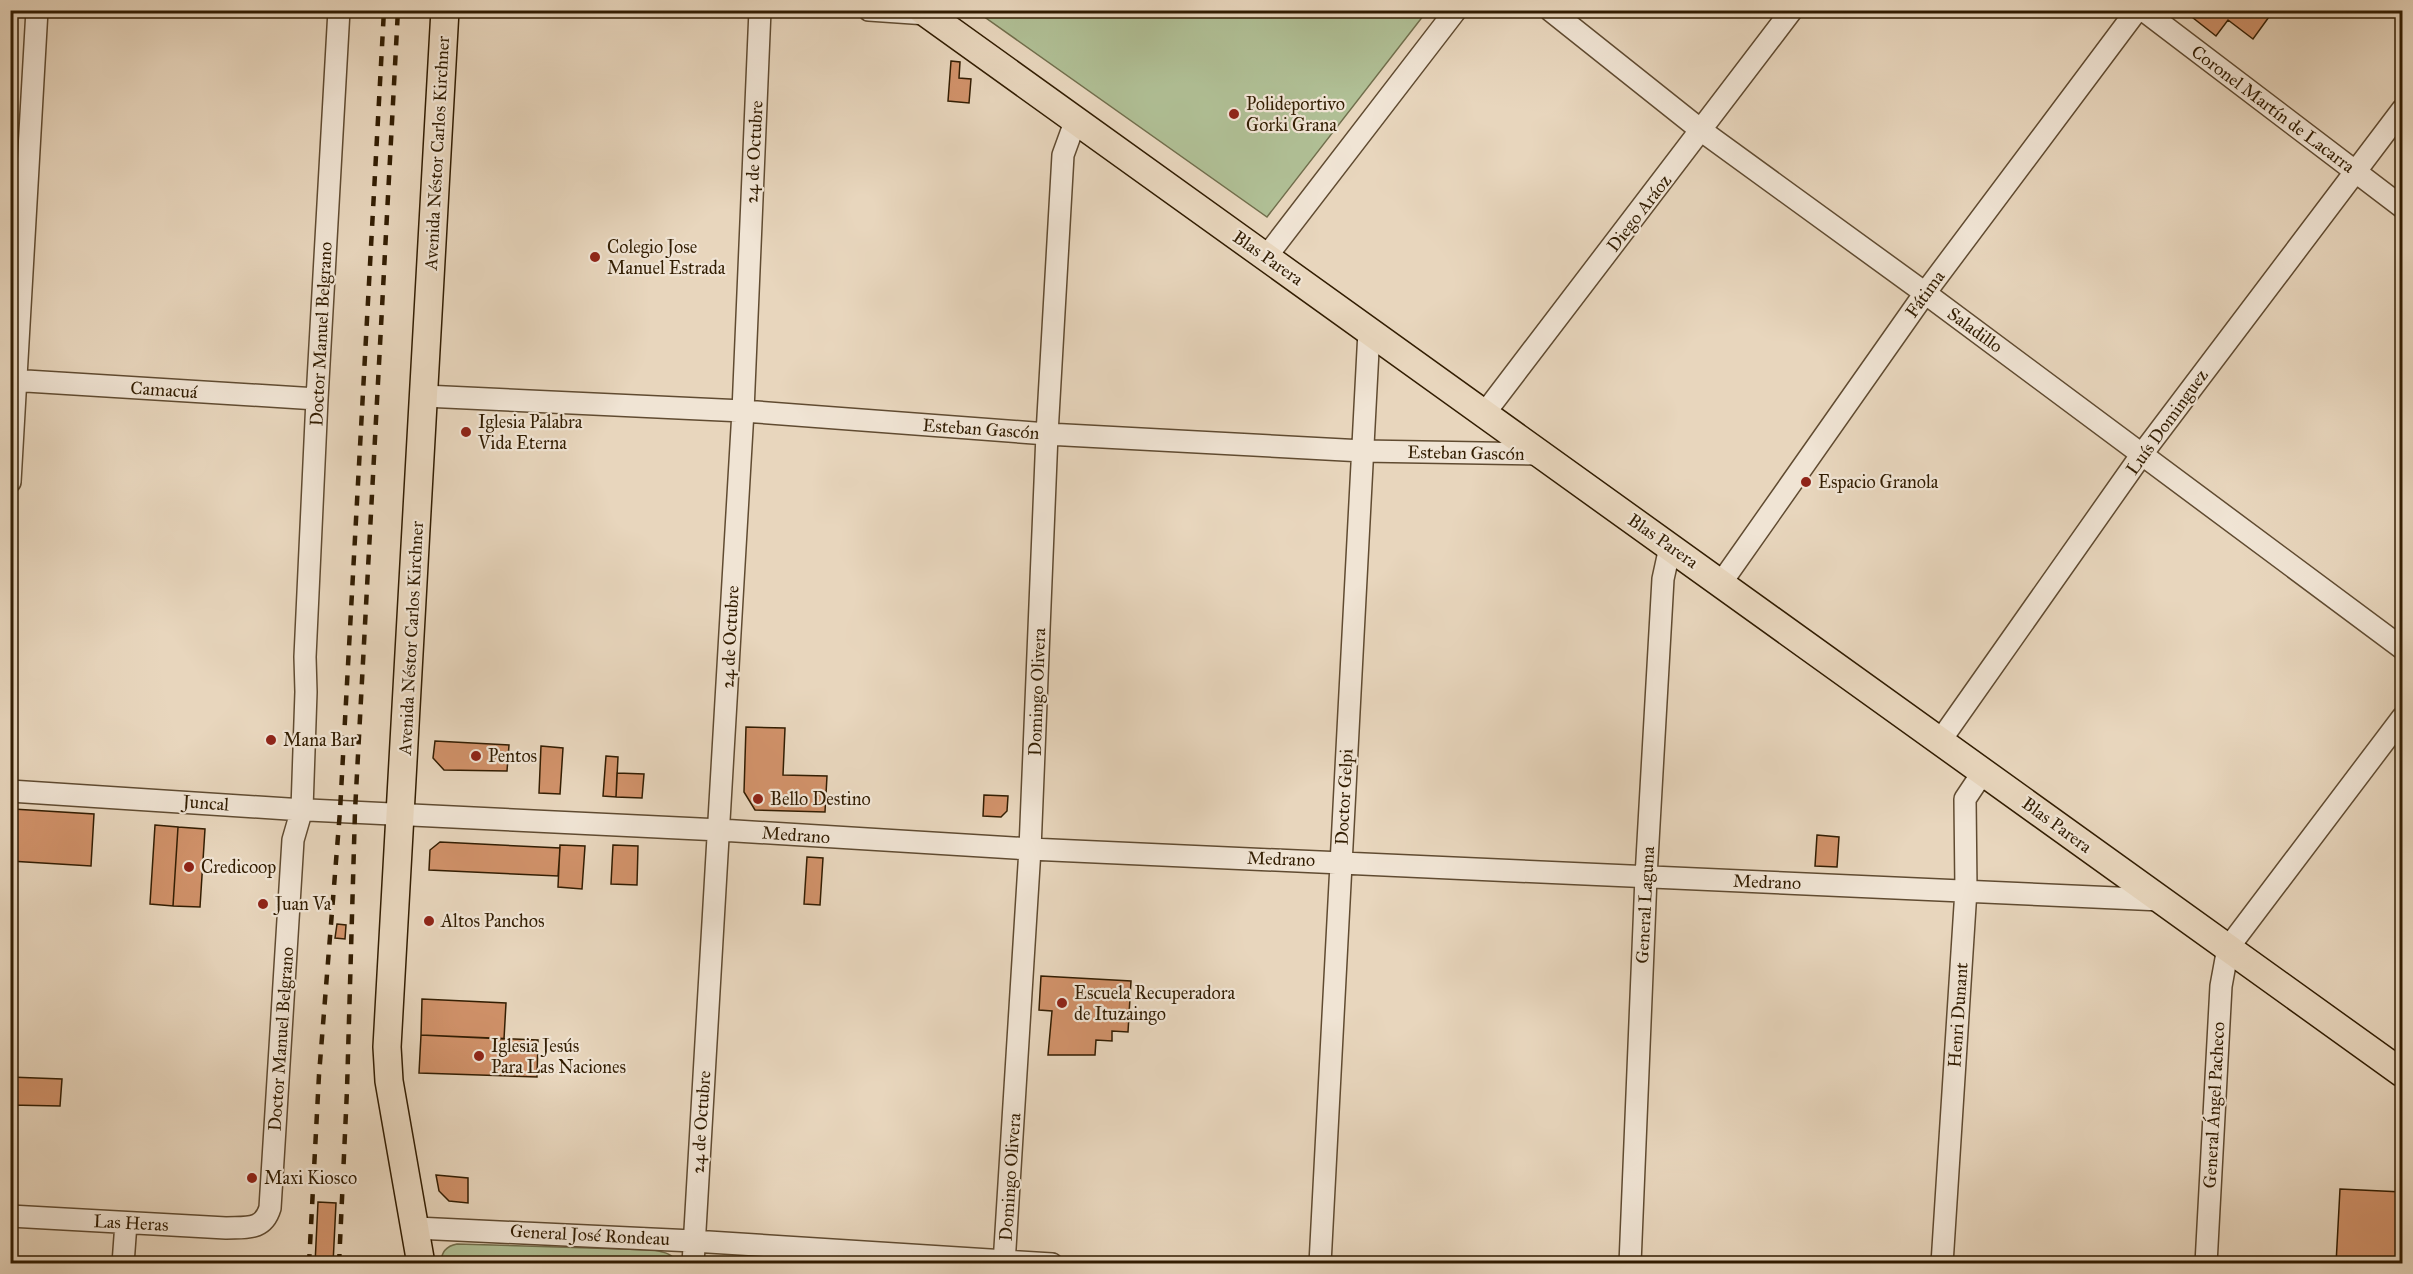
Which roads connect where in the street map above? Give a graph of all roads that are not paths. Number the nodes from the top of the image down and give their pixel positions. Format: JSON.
{"nodes":[{"id":1,"x":37,"y":10,"type":"edge"},
{"id":2,"x":339,"y":10,"type":"edge"},
{"id":3,"x":445,"y":10,"type":"edge"},
{"id":4,"x":760,"y":10,"type":"edge"},
{"id":5,"x":869,"y":10,"type":"edge"},
{"id":6,"x":1456,"y":10,"type":"edge"},
{"id":7,"x":1550,"y":10,"type":"edge"},
{"id":8,"x":1792,"y":10,"type":"edge"},
{"id":9,"x":2137,"y":10,"type":"edge"},
{"id":10,"x":2143,"y":10,"type":"edge"},
{"id":11,"x":925,"y":12,"type":"edge"},
{"id":12,"x":2403,"y":110,"type":"edge"},
{"id":13,"x":1075,"y":122,"type":"junction"},
{"id":14,"x":1702,"y":131,"type":"junction"},
{"id":15,"x":2355,"y":171,"type":"junction"},
{"id":16,"x":2403,"y":207,"type":"edge"},
{"id":17,"x":1266,"y":257,"type":"junction"},
{"id":18,"x":1925,"y":293,"type":"junction"},
{"id":19,"x":1369,"y":331,"type":"junction"},
{"id":20,"x":14,"y":380,"type":"edge"},
{"id":21,"x":424,"y":396,"type":"junction"},
{"id":22,"x":317,"y":399,"type":"junction"},
{"id":23,"x":742,"y":411,"type":"junction"},
{"id":24,"x":1484,"y":414,"type":"junction"},
{"id":25,"x":1047,"y":434,"type":"junction"},
{"id":26,"x":1363,"y":451,"type":"junction"},
{"id":27,"x":1538,"y":454,"type":"junction"},
{"id":28,"x":2142,"y":454,"type":"junction"},
{"id":29,"x":10,"y":482,"type":"edge"},
{"id":30,"x":1670,"y":547,"type":"junction"},
{"id":31,"x":1720,"y":583,"type":"junction"},
{"id":32,"x":2403,"y":648,"type":"edge"},
{"id":33,"x":2403,"y":718,"type":"edge"},
{"id":34,"x":1940,"y":741,"type":"junction"},
{"id":35,"x":1983,"y":772,"type":"junction"},
{"id":36,"x":10,"y":791,"type":"edge"},
{"id":37,"x":295,"y":809,"type":"junction"},
{"id":38,"x":401,"y":813,"type":"junction"},
{"id":39,"x":720,"y":830,"type":"junction"},
{"id":40,"x":1030,"y":849,"type":"junction"},
{"id":41,"x":1340,"y":862,"type":"junction"},
{"id":42,"x":1646,"y":878,"type":"junction"},
{"id":43,"x":1966,"y":890,"type":"junction"},
{"id":44,"x":2161,"y":900,"type":"junction"},
{"id":45,"x":2228,"y":948,"type":"junction"},
{"id":46,"x":2403,"y":1073,"type":"edge"},
{"id":47,"x":10,"y":1216,"type":"edge"},
{"id":48,"x":126,"y":1223,"type":"junction"},
{"id":49,"x":251,"y":1227,"type":"joint"},
{"id":50,"x":416,"y":1227,"type":"junction"},
{"id":51,"x":693,"y":1241,"type":"junction"},
{"id":52,"x":1004,"y":1262,"type":"edge"},
{"id":53,"x":123,"y":1263,"type":"edge"},
{"id":54,"x":421,"y":1263,"type":"edge"},
{"id":55,"x":693,"y":1263,"type":"edge"},
{"id":56,"x":1052,"y":1263,"type":"edge"},
{"id":57,"x":1320,"y":1263,"type":"edge"},
{"id":58,"x":1629,"y":1263,"type":"edge"},
{"id":59,"x":1942,"y":1263,"type":"edge"},
{"id":60,"x":2206,"y":1263,"type":"edge"}],
"edges":[{"from":1,"to":20,"type":"street"},
{"from":2,"to":22,"type":"street","name":"Doctor Manuel Belgrano"},
{"from":3,"to":21,"type":"main road","name":"Avenida Néstor Carlos Kirchner"},
{"from":4,"to":23,"type":"street","name":"24 de Octubre"},
{"from":5,"to":11,"type":"street"},
{"from":6,"to":17,"type":"street"},
{"from":7,"to":14,"type":"street","name":"Saladillo"},
{"from":8,"to":14,"type":"street","name":"Diego Aráoz"},
{"from":9,"to":18,"type":"street","name":"Fátima"},
{"from":10,"to":15,"type":"street","name":"Coronel Martín de Lacarra"},
{"from":11,"to":13,"type":"main road","name":"Blas Parera"},
{"from":12,"to":15,"type":"street","name":"Luís Dominguez"},
{"from":13,"to":17,"type":"main road","name":"Blas Parera"},
{"from":13,"to":25,"type":"street","name":"Domingo Olivera"},
{"from":14,"to":18,"type":"street","name":"Saladillo"},
{"from":14,"to":24,"type":"street","name":"Diego Aráoz"},
{"from":15,"to":16,"type":"street","name":"Coronel Martín de Lacarra"},
{"from":15,"to":28,"type":"street","name":"Luís Dominguez"},
{"from":17,"to":19,"type":"main road","name":"Blas Parera"},
{"from":18,"to":28,"type":"street","name":"Saladillo"},
{"from":18,"to":31,"type":"street","name":"Fátima"},
{"from":19,"to":24,"type":"main road","name":"Blas Parera"},
{"from":19,"to":26,"type":"street","name":"Doctor Gelpi"},
{"from":20,"to":22,"type":"street","name":"Camacuá"},
{"from":20,"to":29,"type":"street"},
{"from":21,"to":23,"type":"street","name":"Esteban Gascón"},
{"from":21,"to":38,"type":"main road","name":"Avenida Néstor Carlos Kirchner"},
{"from":22,"to":37,"type":"street","name":"Doctor Manuel Belgrano"},
{"from":23,"to":25,"type":"street","name":"Esteban Gascón"},
{"from":23,"to":39,"type":"street","name":"24 de Octubre"},
{"from":24,"to":27,"type":"main road","name":"Blas Parera"},
{"from":25,"to":26,"type":"street","name":"Esteban Gascón"},
{"from":25,"to":40,"type":"street","name":"Domingo Olivera"},
{"from":26,"to":27,"type":"street","name":"Esteban Gascón"},
{"from":26,"to":41,"type":"street","name":"Doctor Gelpi"},
{"from":27,"to":30,"type":"main road","name":"Blas Parera"},
{"from":28,"to":32,"type":"street","name":"Saladillo"},
{"from":28,"to":34,"type":"street","name":"Luís Dominguez"},
{"from":30,"to":31,"type":"main road","name":"Blas Parera"},
{"from":30,"to":42,"type":"street","name":"General Laguna"},
{"from":31,"to":34,"type":"main road","name":"Blas Parera"},
{"from":33,"to":45,"type":"street"},
{"from":34,"to":35,"type":"main road","name":"Blas Parera"},
{"from":35,"to":43,"type":"street","name":"Henri Dunant"},
{"from":35,"to":44,"type":"main road","name":"Blas Parera"},
{"from":36,"to":37,"type":"street","name":"Juncal"},
{"from":37,"to":38,"type":"street","name":"Juncal"},
{"from":37,"to":49,"type":"street","name":"Doctor Manuel Belgrano"},
{"from":38,"to":39,"type":"street","name":"Medrano"},
{"from":38,"to":50,"type":"main road","name":"Avenida Néstor Carlos Kirchner"},
{"from":39,"to":40,"type":"street","name":"Medrano"},
{"from":39,"to":51,"type":"street","name":"24 de Octubre"},
{"from":40,"to":41,"type":"street","name":"Medrano"},
{"from":40,"to":52,"type":"street","name":"Domingo Olivera"},
{"from":41,"to":42,"type":"street","name":"Medrano"},
{"from":41,"to":57,"type":"street","name":"Doctor Gelpi"},
{"from":42,"to":43,"type":"street","name":"Medrano"},
{"from":42,"to":58,"type":"street","name":"General Laguna"},
{"from":43,"to":44,"type":"street","name":"Medrano"},
{"from":43,"to":59,"type":"street","name":"Henri Dunant"},
{"from":44,"to":45,"type":"main road","name":"Blas Parera"},
{"from":45,"to":46,"type":"main road","name":"Blas Parera"},
{"from":45,"to":60,"type":"street","name":"General Ángel Pacheco"},
{"from":47,"to":48,"type":"street","name":"Las Heras"},
{"from":48,"to":49,"type":"street","name":"Las Heras"},
{"from":48,"to":53,"type":"street"},
{"from":50,"to":51,"type":"street","name":"General José Rondeau"},
{"from":50,"to":54,"type":"main road","name":"Avenida Néstor Carlos Kirchner"},
{"from":51,"to":52,"type":"street","name":"General José Rondeau"},
{"from":51,"to":55,"type":"street","name":"24 de Octubre"},
{"from":52,"to":56,"type":"street","name":"General José Rondeau"}]}
